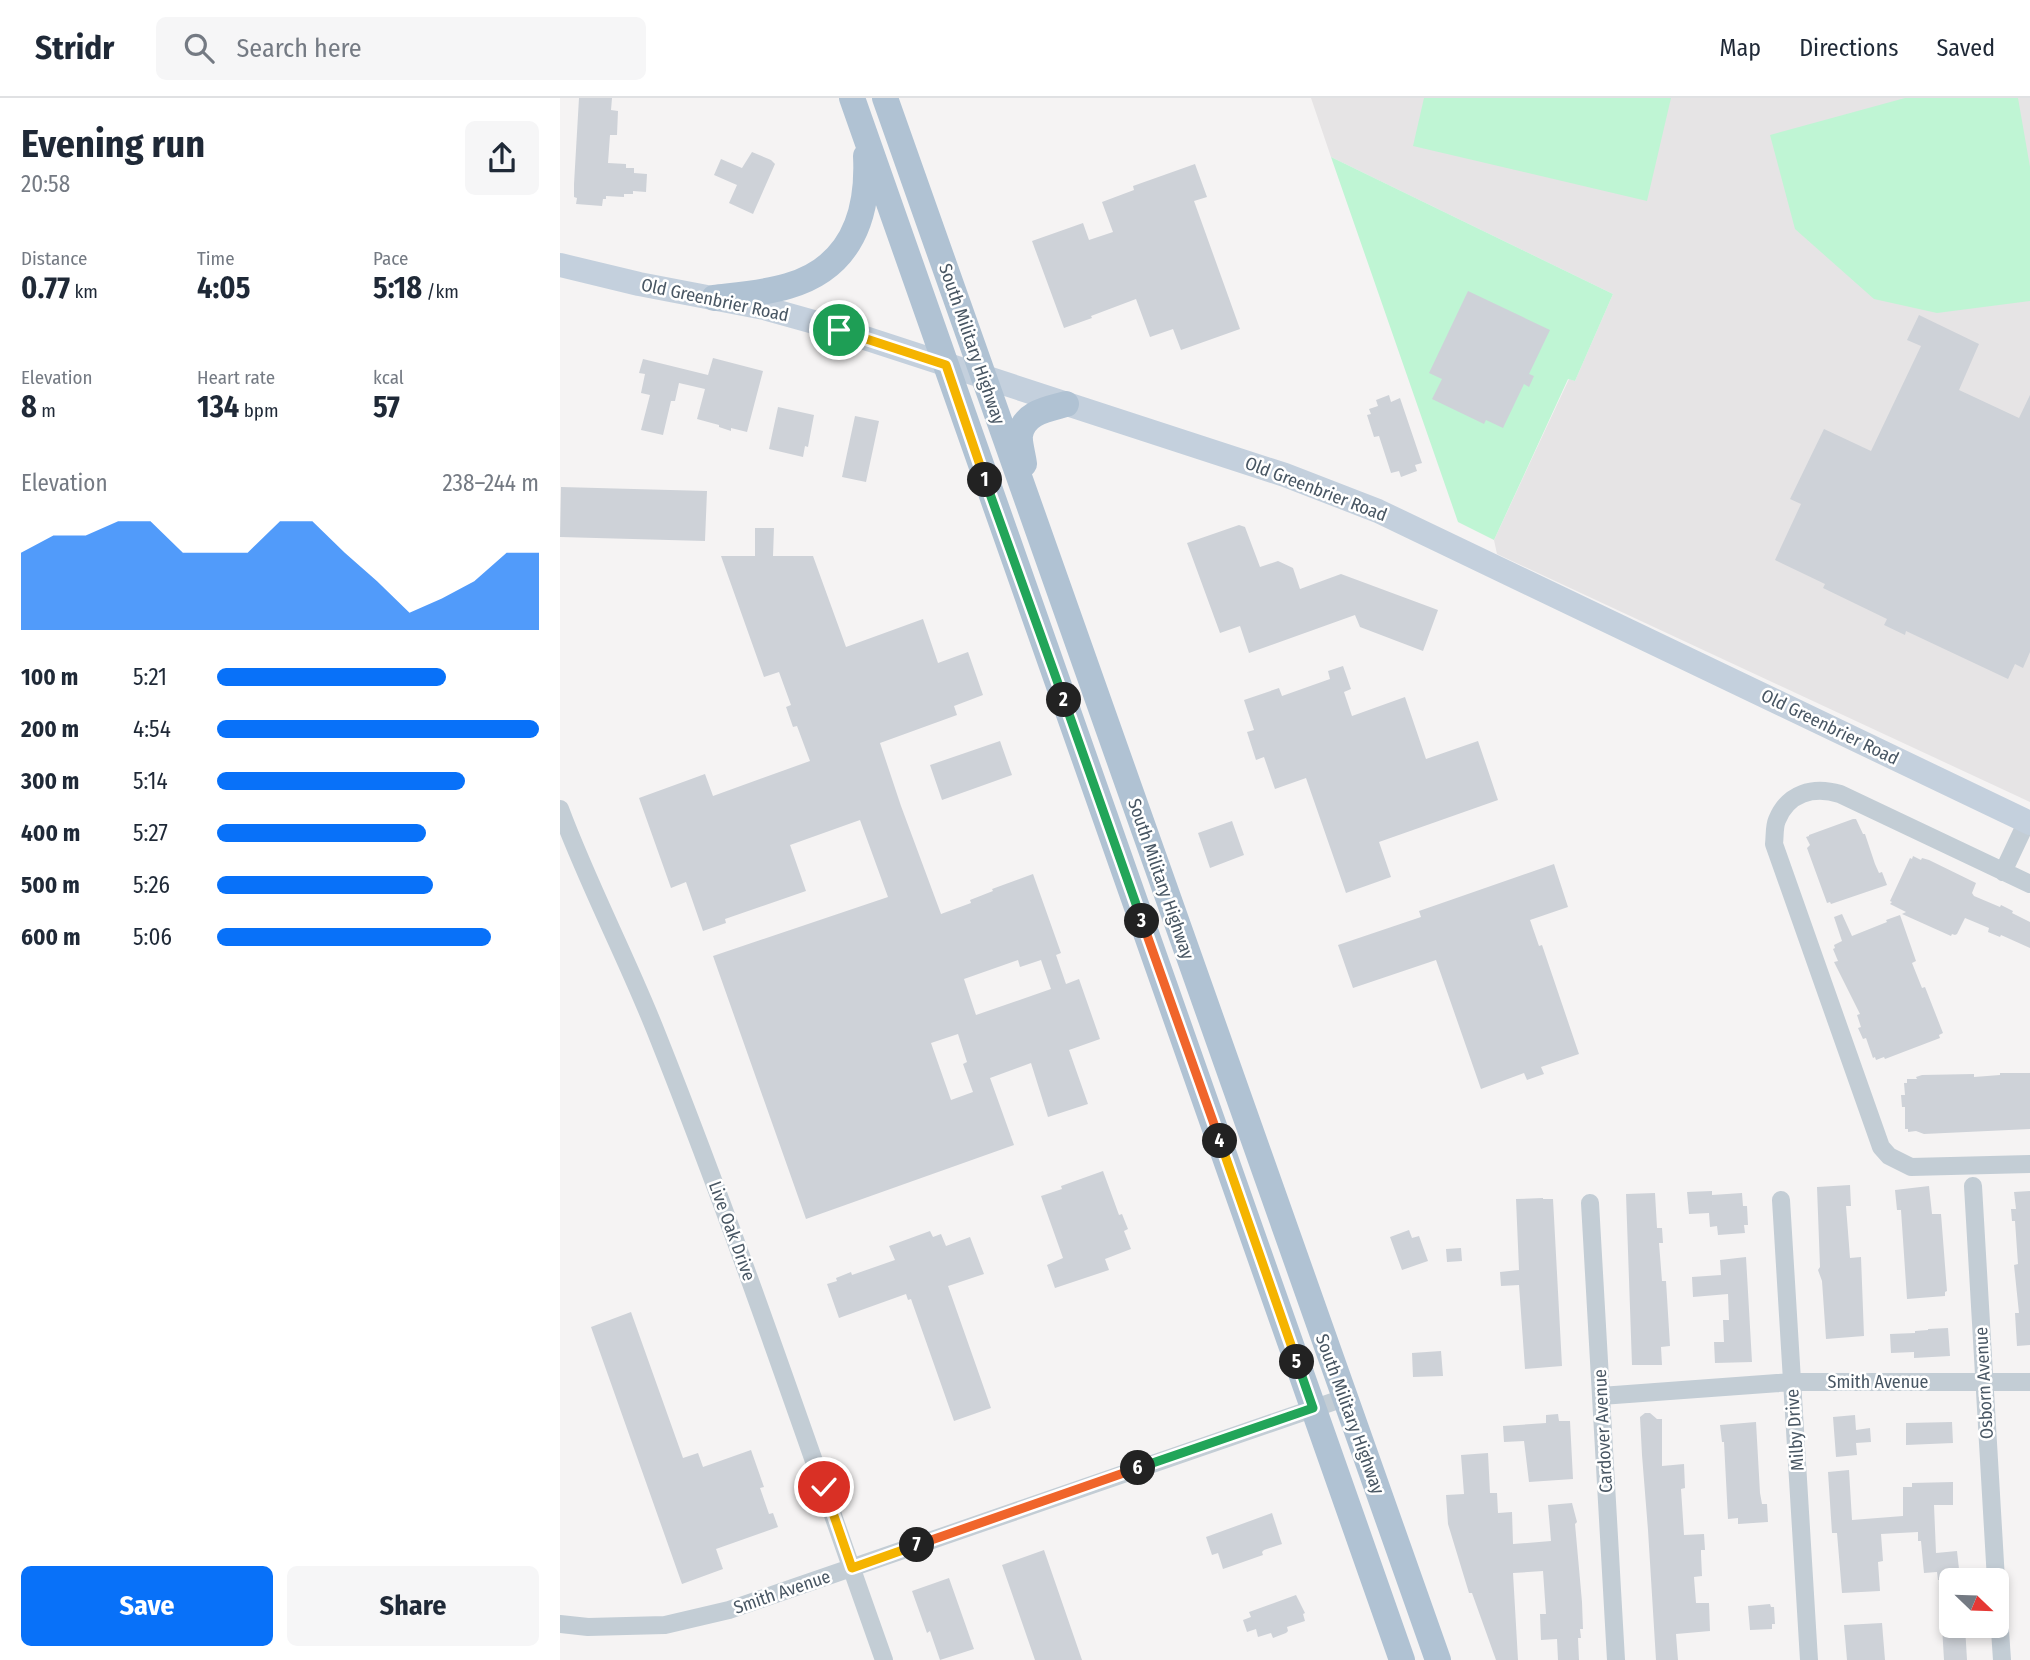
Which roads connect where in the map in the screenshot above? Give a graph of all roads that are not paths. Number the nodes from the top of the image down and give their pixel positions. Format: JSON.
{"nodes":[{"id":1,"x":852,"y":98,"type":"edge"},
{"id":2,"x":885,"y":98,"type":"edge"},
{"id":3,"x":864,"y":134,"type":"junction"},
{"id":4,"x":560,"y":265,"type":"edge"},
{"id":5,"x":714,"y":298,"type":"junction"},
{"id":6,"x":946,"y":365,"type":"junction"},
{"id":7,"x":984,"y":378,"type":"junction"},
{"id":8,"x":1066,"y":404,"type":"junction"},
{"id":9,"x":1021,"y":483,"type":"junction"},
{"id":10,"x":560,"y":809,"type":"edge"},
{"id":11,"x":2028,"y":822,"type":"edge"},
{"id":12,"x":2003,"y":872,"type":"junction"},
{"id":13,"x":2030,"y":884,"type":"edge"},
{"id":14,"x":1227,"y":1069,"type":"junction"},
{"id":15,"x":1198,"y":1079,"type":"junction"},
{"id":16,"x":2030,"y":1164,"type":"edge"},
{"id":17,"x":1973,"y":1186,"type":"dead end"},
{"id":18,"x":1781,"y":1200,"type":"dead end"},
{"id":19,"x":1590,"y":1203,"type":"dead end"},
{"id":20,"x":1792,"y":1382,"type":"junction"},
{"id":21,"x":2030,"y":1382,"type":"edge"},
{"id":22,"x":1983,"y":1383,"type":"junction"},
{"id":23,"x":1601,"y":1396,"type":"junction"},
{"id":24,"x":1344,"y":1398,"type":"junction"},
{"id":25,"x":1313,"y":1408,"type":"junction"},
{"id":26,"x":852,"y":1568,"type":"junction"},
{"id":27,"x":1995,"y":1568,"type":"edge"},
{"id":28,"x":560,"y":1624,"type":"edge"},
{"id":29,"x":2001,"y":1638,"type":"edge"},
{"id":30,"x":884,"y":1660,"type":"edge"},
{"id":31,"x":1402,"y":1660,"type":"edge"},
{"id":32,"x":1438,"y":1660,"type":"edge"},
{"id":33,"x":1616,"y":1660,"type":"edge"},
{"id":34,"x":1809,"y":1660,"type":"edge"},
{"id":35,"x":2002,"y":1660,"type":"edge"}],
"edges":[{"from":1,"to":3,"type":"main road","name":"South Military Highway"},
{"from":2,"to":7,"type":"main road","name":"South Military Highway"},
{"from":3,"to":5,"type":"main road"},
{"from":3,"to":6,"type":"main road","name":"South Military Highway"},
{"from":4,"to":5,"type":"street","name":"Old Greenbrier Road"},
{"from":5,"to":6,"type":"street","name":"Old Greenbrier Road"},
{"from":6,"to":7,"type":"street","name":"Old Greenbrier Road"},
{"from":6,"to":15,"type":"main road","name":"South Military Highway"},
{"from":7,"to":8,"type":"street","name":"Old Greenbrier Road"},
{"from":7,"to":9,"type":"main road","name":"South Military Highway"},
{"from":8,"to":9,"type":"main road"},
{"from":8,"to":11,"type":"street","name":"Old Greenbrier Road"},
{"from":9,"to":14,"type":"main road","name":"South Military Highway"},
{"from":10,"to":26,"type":"street","name":"Live Oak Drive"},
{"from":11,"to":12,"type":"street"},
{"from":12,"to":13,"type":"street"},
{"from":12,"to":16,"type":"street"},
{"from":14,"to":15,"type":"street"},
{"from":14,"to":24,"type":"main road","name":"South Military Highway"},
{"from":15,"to":25,"type":"main road","name":"South Military Highway"},
{"from":17,"to":22,"type":"street","name":"Osborn Avenue"},
{"from":18,"to":20,"type":"street","name":"Milby Drive"},
{"from":19,"to":23,"type":"street","name":"Cardover Avenue"},
{"from":20,"to":22,"type":"street","name":"Smith Avenue"},
{"from":20,"to":23,"type":"street","name":"Smith Avenue"},
{"from":20,"to":34,"type":"street","name":"Milby Drive"},
{"from":21,"to":22,"type":"street","name":"Smith Avenue"},
{"from":22,"to":27,"type":"street","name":"Osborn Avenue"},
{"from":23,"to":33,"type":"street","name":"Cardover Avenue"},
{"from":24,"to":25,"type":"street"},
{"from":24,"to":32,"type":"main road","name":"South Military Highway"},
{"from":25,"to":26,"type":"street","name":"Smith Avenue"},
{"from":25,"to":31,"type":"main road","name":"South Military Highway"},
{"from":26,"to":28,"type":"street","name":"Smith Avenue"},
{"from":26,"to":30,"type":"street","name":"Live Oak Drive"},
{"from":29,"to":35,"type":"street"}]}
